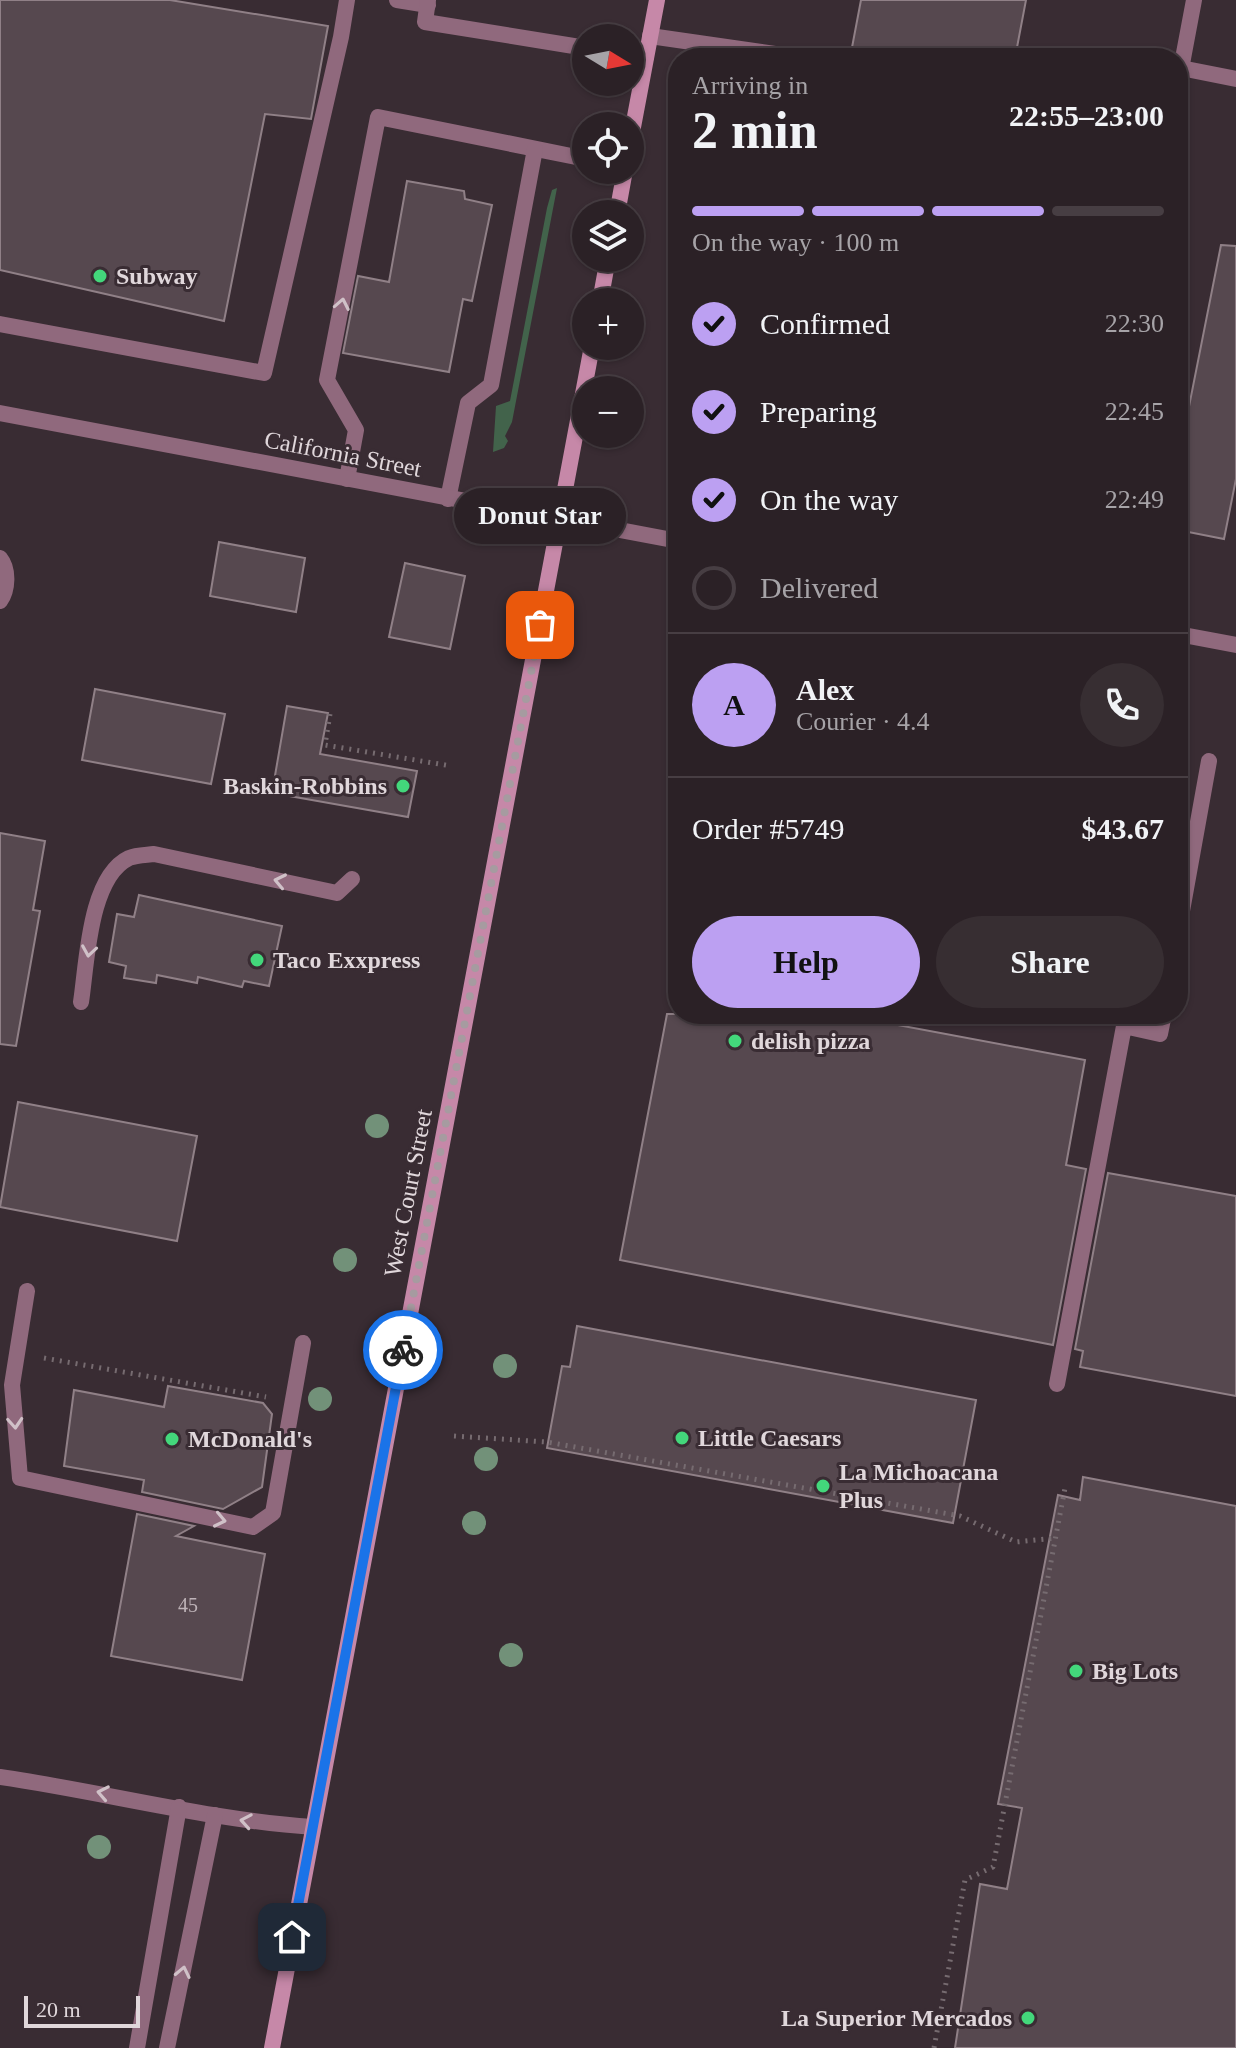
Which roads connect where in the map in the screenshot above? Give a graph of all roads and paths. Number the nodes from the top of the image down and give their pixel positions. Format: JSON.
{"nodes":[{"id":1,"x":347,"y":0,"type":"edge"},
{"id":2,"x":397,"y":0,"type":"edge"},
{"id":3,"x":657,"y":0,"type":"edge"},
{"id":4,"x":1194,"y":0,"type":"edge"},
{"id":5,"x":428,"y":3,"type":"edge"},
{"id":6,"x":650,"y":36,"type":"junction"},
{"id":7,"x":572,"y":46,"type":"edge"},
{"id":8,"x":644,"y":46,"type":"edge"},
{"id":9,"x":733,"y":48,"type":"edge"},
{"id":10,"x":1185,"y":48,"type":"edge"},
{"id":11,"x":1188,"y":69,"type":"edge"},
{"id":12,"x":1236,"y":79,"type":"edge"},
{"id":13,"x":535,"y":149,"type":"junction"},
{"id":14,"x":572,"y":156,"type":"edge"},
{"id":15,"x":0,"y":324,"type":"edge"},
{"id":16,"x":589,"y":360,"type":"edge"},
{"id":17,"x":0,"y":413,"type":"edge"},
{"id":18,"x":347,"y":479,"type":"junction"},
{"id":19,"x":448,"y":499,"type":"junction"},
{"id":20,"x":559,"y":519,"type":"junction"},
{"id":21,"x":668,"y":539,"type":"edge"},
{"id":22,"x":0,"y":558,"type":"edge"},
{"id":23,"x":0,"y":601,"type":"edge"},
{"id":24,"x":1188,"y":636,"type":"edge"},
{"id":25,"x":1236,"y":645,"type":"edge"},
{"id":26,"x":330,"y":714,"type":"dead end"},
{"id":27,"x":1209,"y":761,"type":"dead end"},
{"id":28,"x":451,"y":766,"type":"dead end"},
{"id":29,"x":1188,"y":878,"type":"edge"},
{"id":30,"x":352,"y":879,"type":"dead end"},
{"id":31,"x":81,"y":1002,"type":"dead end"},
{"id":32,"x":1162,"y":1024,"type":"edge"},
{"id":33,"x":27,"y":1291,"type":"dead end"},
{"id":34,"x":303,"y":1343,"type":"dead end"},
{"id":35,"x":41,"y":1357,"type":"dead end"},
{"id":36,"x":1057,"y":1384,"type":"dead end"},
{"id":37,"x":293,"y":1402,"type":"junction"},
{"id":38,"x":454,"y":1436,"type":"dead end"},
{"id":39,"x":1065,"y":1488,"type":"dead end"},
{"id":40,"x":1056,"y":1538,"type":"junction"},
{"id":41,"x":0,"y":1777,"type":"edge"},
{"id":42,"x":179,"y":1807,"type":"junction"},
{"id":43,"x":215,"y":1815,"type":"junction"},
{"id":44,"x":313,"y":1827,"type":"junction"},
{"id":45,"x":137,"y":2048,"type":"edge"},
{"id":46,"x":167,"y":2048,"type":"edge"},
{"id":47,"x":272,"y":2048,"type":"edge"},
{"id":48,"x":934,"y":2048,"type":"edge"}],
"edges":[{"from":1,"to":15,"type":"street"},
{"from":2,"to":5,"type":"street"},
{"from":3,"to":6,"type":"street"},
{"from":4,"to":10,"type":"street"},
{"from":5,"to":7,"type":"street"},
{"from":6,"to":8,"type":"street"},
{"from":6,"to":9,"type":"street"},
{"from":11,"to":12,"type":"street"},
{"from":13,"to":14,"type":"street"},
{"from":18,"to":13,"type":"street","one_way":true},
{"from":13,"to":19,"type":"street"},
{"from":16,"to":20,"type":"street","name":"West Court Street"},
{"from":17,"to":18,"type":"street","name":"California Street"},
{"from":18,"to":19,"type":"street","name":"California Street"},
{"from":19,"to":20,"type":"street","name":"California Street"},
{"from":20,"to":21,"type":"street","name":"California Street"},
{"from":20,"to":44,"type":"street","name":"West Court Street"},
{"from":22,"to":23,"type":"street"},
{"from":24,"to":25,"type":"street"},
{"from":26,"to":28,"type":"path"},
{"from":27,"to":29,"type":"street"},
{"from":30,"to":31,"type":"street","one_way":true},
{"from":32,"to":36,"type":"street"},
{"from":33,"to":37,"type":"street","one_way":true},
{"from":34,"to":37,"type":"street"},
{"from":35,"to":37,"type":"path"},
{"from":38,"to":40,"type":"path"},
{"from":39,"to":40,"type":"path"},
{"from":40,"to":48,"type":"path"},
{"from":42,"to":41,"type":"street","one_way":true},
{"from":42,"to":43,"type":"street"},
{"from":42,"to":45,"type":"street"},
{"from":44,"to":43,"type":"street","one_way":true},
{"from":46,"to":43,"type":"street","one_way":true},
{"from":44,"to":47,"type":"street","name":"West Court Street"}]}
